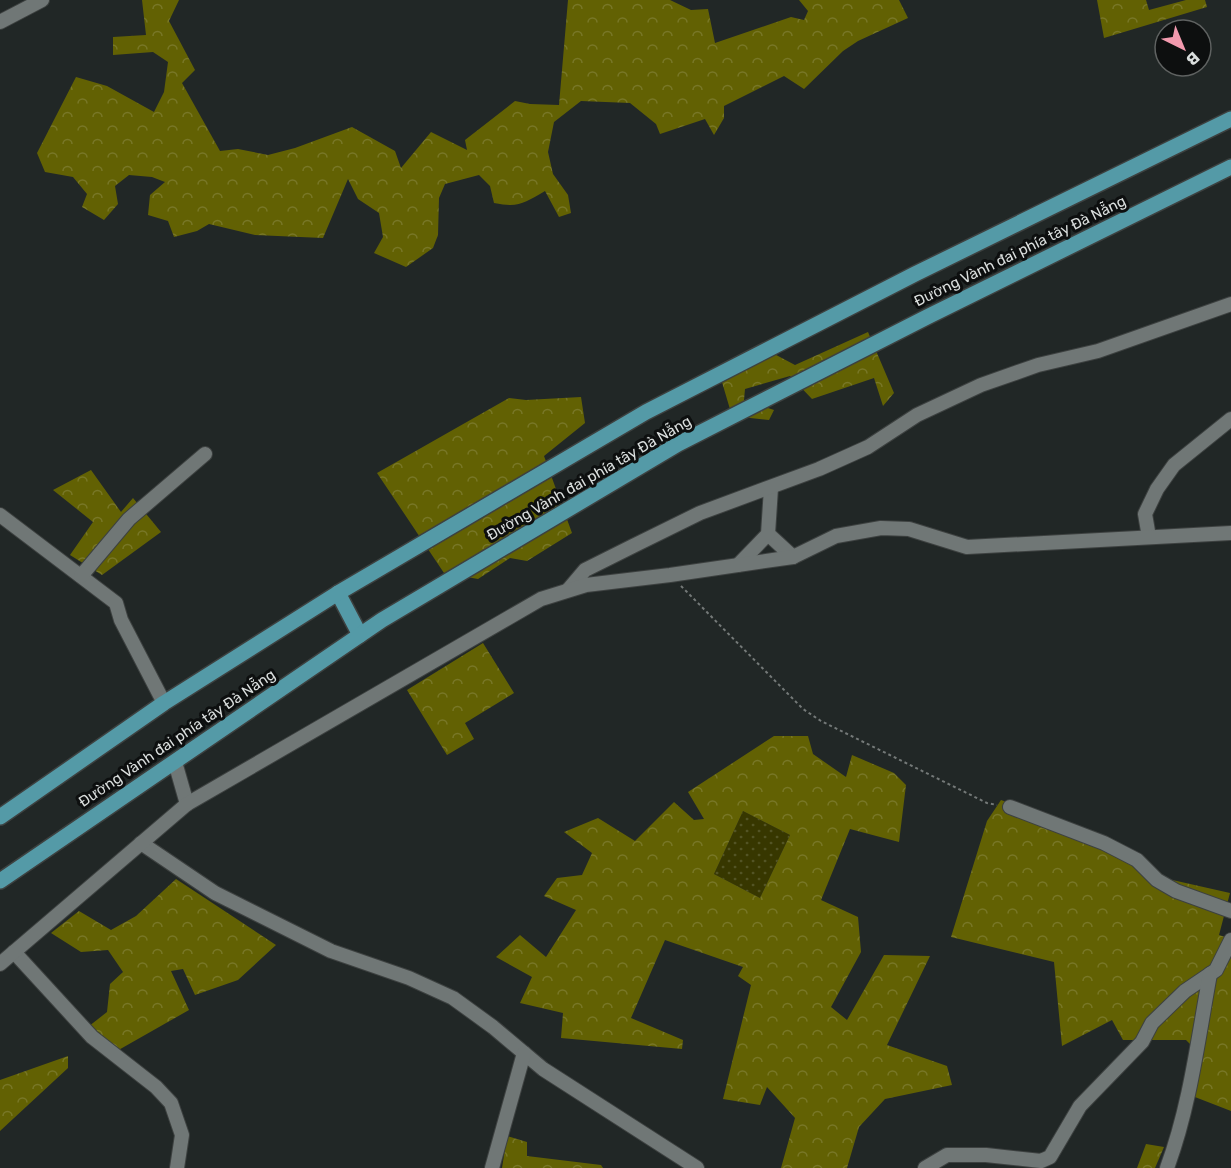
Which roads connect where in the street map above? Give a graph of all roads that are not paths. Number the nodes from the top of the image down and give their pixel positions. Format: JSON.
{"nodes":[{"id":1,"x":42,"y":0,"type":"edge"},
{"id":2,"x":0,"y":22,"type":"edge"},
{"id":3,"x":1231,"y":119,"type":"edge"},
{"id":4,"x":1231,"y":167,"type":"edge"},
{"id":5,"x":1231,"y":304,"type":"edge"},
{"id":6,"x":1231,"y":419,"type":"edge"},
{"id":7,"x":205,"y":454,"type":"dead end"},
{"id":8,"x":771,"y":488,"type":"junction"},
{"id":9,"x":0,"y":516,"type":"edge"},
{"id":10,"x":1231,"y":533,"type":"edge"},
{"id":11,"x":768,"y":534,"type":"junction"},
{"id":12,"x":1149,"y":537,"type":"junction"},
{"id":13,"x":793,"y":557,"type":"junction"},
{"id":14,"x":738,"y":565,"type":"junction"},
{"id":15,"x":81,"y":576,"type":"junction"},
{"id":16,"x":566,"y":591,"type":"junction"},
{"id":17,"x":338,"y":592,"type":"junction"},
{"id":18,"x":360,"y":635,"type":"junction"},
{"id":19,"x":164,"y":703,"type":"junction"},
{"id":20,"x":175,"y":762,"type":"junction"},
{"id":21,"x":187,"y":804,"type":"junction"},
{"id":22,"x":1010,"y":807,"type":"road end"},
{"id":23,"x":0,"y":817,"type":"edge"},
{"id":24,"x":141,"y":843,"type":"junction"},
{"id":25,"x":0,"y":881,"type":"edge"},
{"id":26,"x":1231,"y":911,"type":"edge"},
{"id":27,"x":1231,"y":940,"type":"edge"},
{"id":28,"x":14,"y":952,"type":"junction"},
{"id":29,"x":0,"y":964,"type":"edge"},
{"id":30,"x":1210,"y":975,"type":"junction"},
{"id":31,"x":524,"y":1053,"type":"junction"},
{"id":32,"x":177,"y":1168,"type":"edge"},
{"id":33,"x":492,"y":1168,"type":"edge"},
{"id":34,"x":697,"y":1168,"type":"edge"},
{"id":35,"x":924,"y":1168,"type":"edge"},
{"id":36,"x":1167,"y":1168,"type":"edge"}],
"edges":[{"from":1,"to":2,"type":"street"},
{"from":3,"to":17,"type":"main road","name":"Đường Vành đai phía tây Đà Nẵng"},
{"from":4,"to":18,"type":"main road","name":"Đường Vành đai phía tây Đà Nẵng"},
{"from":5,"to":8,"type":"street"},
{"from":6,"to":12,"type":"street"},
{"from":7,"to":15,"type":"street"},
{"from":8,"to":11,"type":"street"},
{"from":8,"to":16,"type":"street"},
{"from":9,"to":15,"type":"street"},
{"from":10,"to":12,"type":"street"},
{"from":11,"to":13,"type":"street"},
{"from":11,"to":14,"type":"street"},
{"from":12,"to":13,"type":"street"},
{"from":13,"to":14,"type":"street"},
{"from":14,"to":16,"type":"street"},
{"from":15,"to":19,"type":"street"},
{"from":16,"to":21,"type":"street"},
{"from":17,"to":18,"type":"main road"},
{"from":17,"to":19,"type":"main road","name":"Đường Vành đai phía tây Đà Nẵng"},
{"from":18,"to":20,"type":"main road","name":"Đường Vành đai phía tây Đà Nẵng"},
{"from":19,"to":23,"type":"main road","name":"Đường Vành đai phía tây Đà Nẵng"},
{"from":20,"to":21,"type":"street"},
{"from":20,"to":25,"type":"main road","name":"Đường Vành đai phía tây Đà Nẵng"},
{"from":21,"to":24,"type":"street"},
{"from":22,"to":26,"type":"street"},
{"from":24,"to":28,"type":"street"},
{"from":24,"to":31,"type":"street"},
{"from":27,"to":30,"type":"street"},
{"from":28,"to":29,"type":"street"},
{"from":28,"to":32,"type":"street"},
{"from":30,"to":35,"type":"street"},
{"from":30,"to":36,"type":"street"},
{"from":31,"to":33,"type":"street"},
{"from":31,"to":34,"type":"street"}]}
